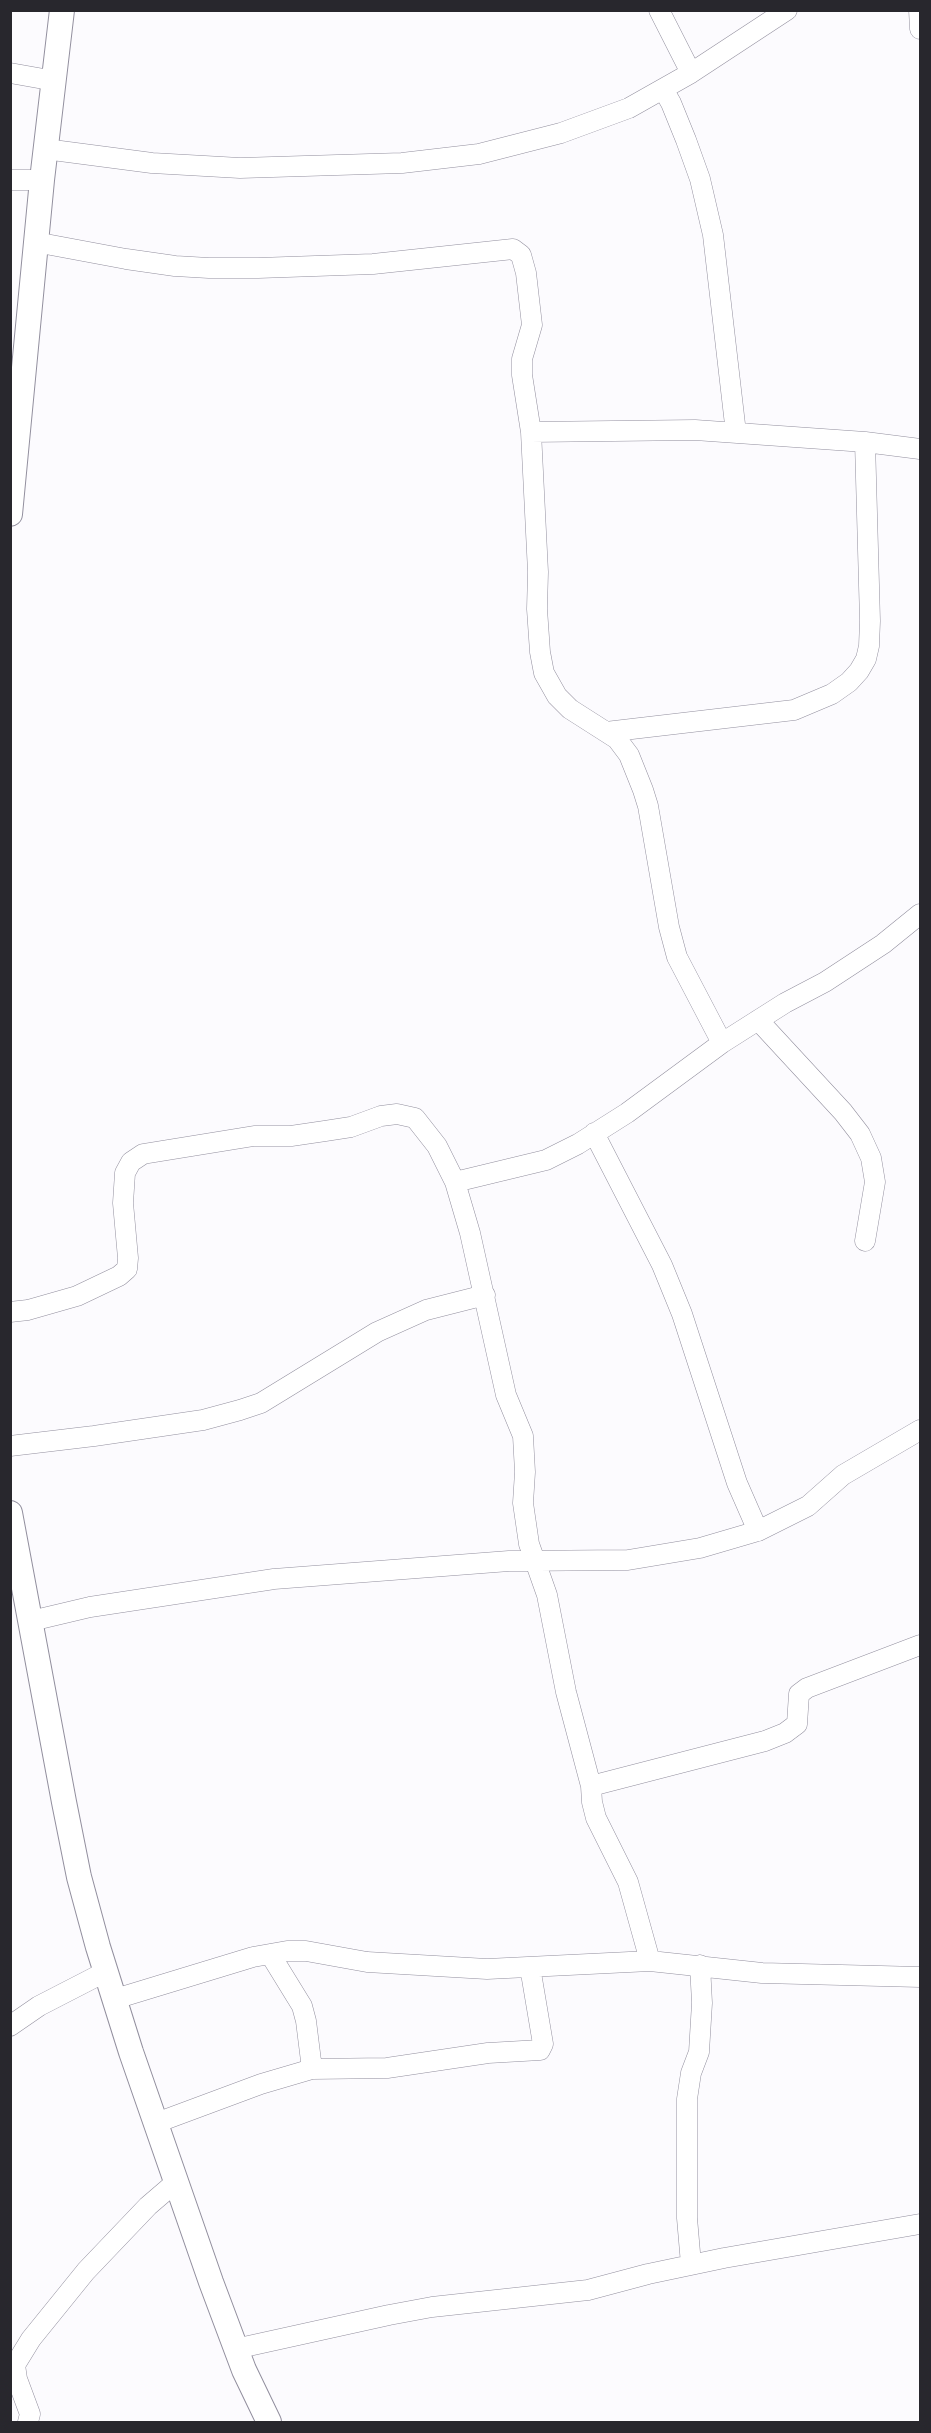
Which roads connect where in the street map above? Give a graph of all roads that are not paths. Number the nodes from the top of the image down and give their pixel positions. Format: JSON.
{"nodes":[{"id":1,"x":62,"y":10,"type":"edge"},
{"id":2,"x":659,"y":10,"type":"edge"},
{"id":3,"x":787,"y":10,"type":"edge"},
{"id":4,"x":919,"y":10,"type":"edge"},
{"id":5,"x":921,"y":29,"type":"edge"},
{"id":6,"x":10,"y":73,"type":"edge"},
{"id":7,"x":691,"y":73,"type":"junction"},
{"id":8,"x":55,"y":81,"type":"junction"},
{"id":9,"x":663,"y":89,"type":"junction"},
{"id":10,"x":45,"y":149,"type":"junction"},
{"id":11,"x":10,"y":180,"type":"edge"},
{"id":12,"x":42,"y":180,"type":"junction"},
{"id":13,"x":35,"y":242,"type":"junction"},
{"id":14,"x":531,"y":432,"type":"junction"},
{"id":15,"x":736,"y":433,"type":"junction"},
{"id":16,"x":865,"y":442,"type":"junction"},
{"id":17,"x":921,"y":449,"type":"edge"},
{"id":18,"x":10,"y":514,"type":"edge"},
{"id":19,"x":606,"y":732,"type":"junction"},
{"id":20,"x":921,"y":914,"type":"edge"},
{"id":21,"x":758,"y":1020,"type":"junction"},
{"id":22,"x":722,"y":1043,"type":"junction"},
{"id":23,"x":594,"y":1133,"type":"junction"},
{"id":24,"x":455,"y":1182,"type":"junction"},
{"id":25,"x":865,"y":1241,"type":"dead end"},
{"id":26,"x":485,"y":1294,"type":"junction"},
{"id":27,"x":10,"y":1312,"type":"edge"},
{"id":28,"x":921,"y":1430,"type":"edge"},
{"id":29,"x":10,"y":1446,"type":"edge"},
{"id":30,"x":10,"y":1513,"type":"edge"},
{"id":31,"x":758,"y":1532,"type":"junction"},
{"id":32,"x":536,"y":1561,"type":"junction"},
{"id":33,"x":31,"y":1621,"type":"junction"},
{"id":34,"x":921,"y":1645,"type":"edge"},
{"id":35,"x":591,"y":1786,"type":"junction"},
{"id":36,"x":270,"y":1954,"type":"junction"},
{"id":37,"x":650,"y":1961,"type":"junction"},
{"id":38,"x":700,"y":1965,"type":"junction"},
{"id":39,"x":530,"y":1967,"type":"junction"},
{"id":40,"x":105,"y":1972,"type":"junction"},
{"id":41,"x":921,"y":1977,"type":"edge"},
{"id":42,"x":115,"y":1999,"type":"junction"},
{"id":43,"x":10,"y":2026,"type":"edge"},
{"id":44,"x":312,"y":2069,"type":"junction"},
{"id":45,"x":156,"y":2123,"type":"junction"},
{"id":46,"x":176,"y":2182,"type":"junction"},
{"id":47,"x":921,"y":2224,"type":"edge"},
{"id":48,"x":691,"y":2265,"type":"junction"},
{"id":49,"x":235,"y":2349,"type":"junction"},
{"id":50,"x":28,"y":2422,"type":"edge"},
{"id":51,"x":269,"y":2422,"type":"edge"}],
"edges":[{"from":1,"to":8,"type":"street"},
{"from":2,"to":7,"type":"street"},
{"from":3,"to":7,"type":"street"},
{"from":4,"to":5,"type":"street"},
{"from":6,"to":8,"type":"street"},
{"from":7,"to":9,"type":"street"},
{"from":8,"to":10,"type":"street"},
{"from":9,"to":10,"type":"street"},
{"from":9,"to":15,"type":"street"},
{"from":10,"to":12,"type":"street"},
{"from":11,"to":12,"type":"street"},
{"from":12,"to":13,"type":"street"},
{"from":13,"to":14,"type":"street"},
{"from":13,"to":18,"type":"street"},
{"from":14,"to":15,"type":"street"},
{"from":14,"to":19,"type":"street"},
{"from":15,"to":16,"type":"street"},
{"from":16,"to":17,"type":"street"},
{"from":16,"to":19,"type":"street"},
{"from":19,"to":22,"type":"street"},
{"from":20,"to":21,"type":"street"},
{"from":21,"to":22,"type":"street"},
{"from":21,"to":25,"type":"street"},
{"from":22,"to":23,"type":"street"},
{"from":23,"to":24,"type":"street"},
{"from":23,"to":31,"type":"street"},
{"from":24,"to":26,"type":"street"},
{"from":24,"to":27,"type":"street"},
{"from":26,"to":29,"type":"street"},
{"from":26,"to":32,"type":"street"},
{"from":28,"to":31,"type":"street"},
{"from":30,"to":33,"type":"street"},
{"from":31,"to":32,"type":"street"},
{"from":32,"to":33,"type":"street"},
{"from":32,"to":35,"type":"street"},
{"from":33,"to":40,"type":"street"},
{"from":34,"to":35,"type":"street"},
{"from":35,"to":37,"type":"street"},
{"from":36,"to":39,"type":"street"},
{"from":36,"to":42,"type":"street"},
{"from":36,"to":44,"type":"street"},
{"from":37,"to":38,"type":"street"},
{"from":37,"to":39,"type":"street"},
{"from":38,"to":41,"type":"street"},
{"from":38,"to":48,"type":"street"},
{"from":39,"to":44,"type":"street"},
{"from":40,"to":42,"type":"street"},
{"from":40,"to":43,"type":"street"},
{"from":42,"to":45,"type":"street"},
{"from":44,"to":45,"type":"street"},
{"from":45,"to":46,"type":"street"},
{"from":46,"to":49,"type":"street"},
{"from":46,"to":50,"type":"street"},
{"from":47,"to":48,"type":"street"},
{"from":48,"to":49,"type":"street"},
{"from":49,"to":51,"type":"street"}]}
